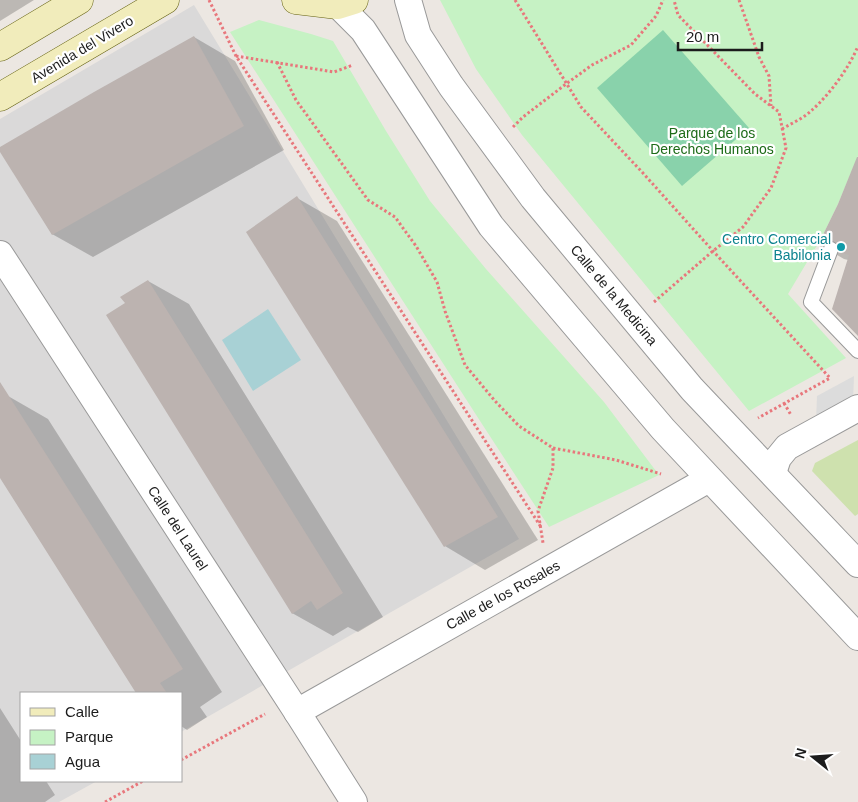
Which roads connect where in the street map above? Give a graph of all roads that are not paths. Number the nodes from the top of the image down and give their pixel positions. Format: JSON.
{"nodes":[{"id":1,"x":79,"y":0,"type":"edge"},
{"id":2,"x":165,"y":0,"type":"edge"},
{"id":3,"x":296,"y":0,"type":"edge"},
{"id":4,"x":408,"y":0,"type":"edge"},
{"id":5,"x":346,"y":2,"type":"edge"},
{"id":6,"x":0,"y":47,"type":"edge"},
{"id":7,"x":0,"y":97,"type":"edge"},
{"id":8,"x":831,"y":249,"type":"dead end"},
{"id":9,"x":0,"y":254,"type":"edge"},
{"id":10,"x":858,"y":350,"type":"edge"},
{"id":11,"x":858,"y":408,"type":"edge"},
{"id":12,"x":772,"y":474,"type":"junction"},
{"id":13,"x":703,"y":482,"type":"junction"},
{"id":14,"x":858,"y":564,"type":"edge"},
{"id":15,"x":858,"y":637,"type":"edge"},
{"id":16,"x":294,"y":706,"type":"junction"},
{"id":17,"x":354,"y":802,"type":"edge"}],
"edges":[{"from":1,"to":6,"type":"main road"},
{"from":2,"to":7,"type":"main road","name":"Avenida del Vivero"},
{"from":3,"to":5,"type":"main road"},
{"from":4,"to":12,"type":"street","name":"Calle de la Medicina"},
{"from":5,"to":13,"type":"street"},
{"from":8,"to":10,"type":"lane"},
{"from":9,"to":16,"type":"street","name":"Calle del Laurel"},
{"from":11,"to":12,"type":"street"},
{"from":12,"to":14,"type":"street","name":"Calle de la Medicina"},
{"from":13,"to":15,"type":"street"},
{"from":13,"to":16,"type":"street","name":"Calle de los Rosales"},
{"from":16,"to":17,"type":"street","name":"Calle del Laurel"}]}
